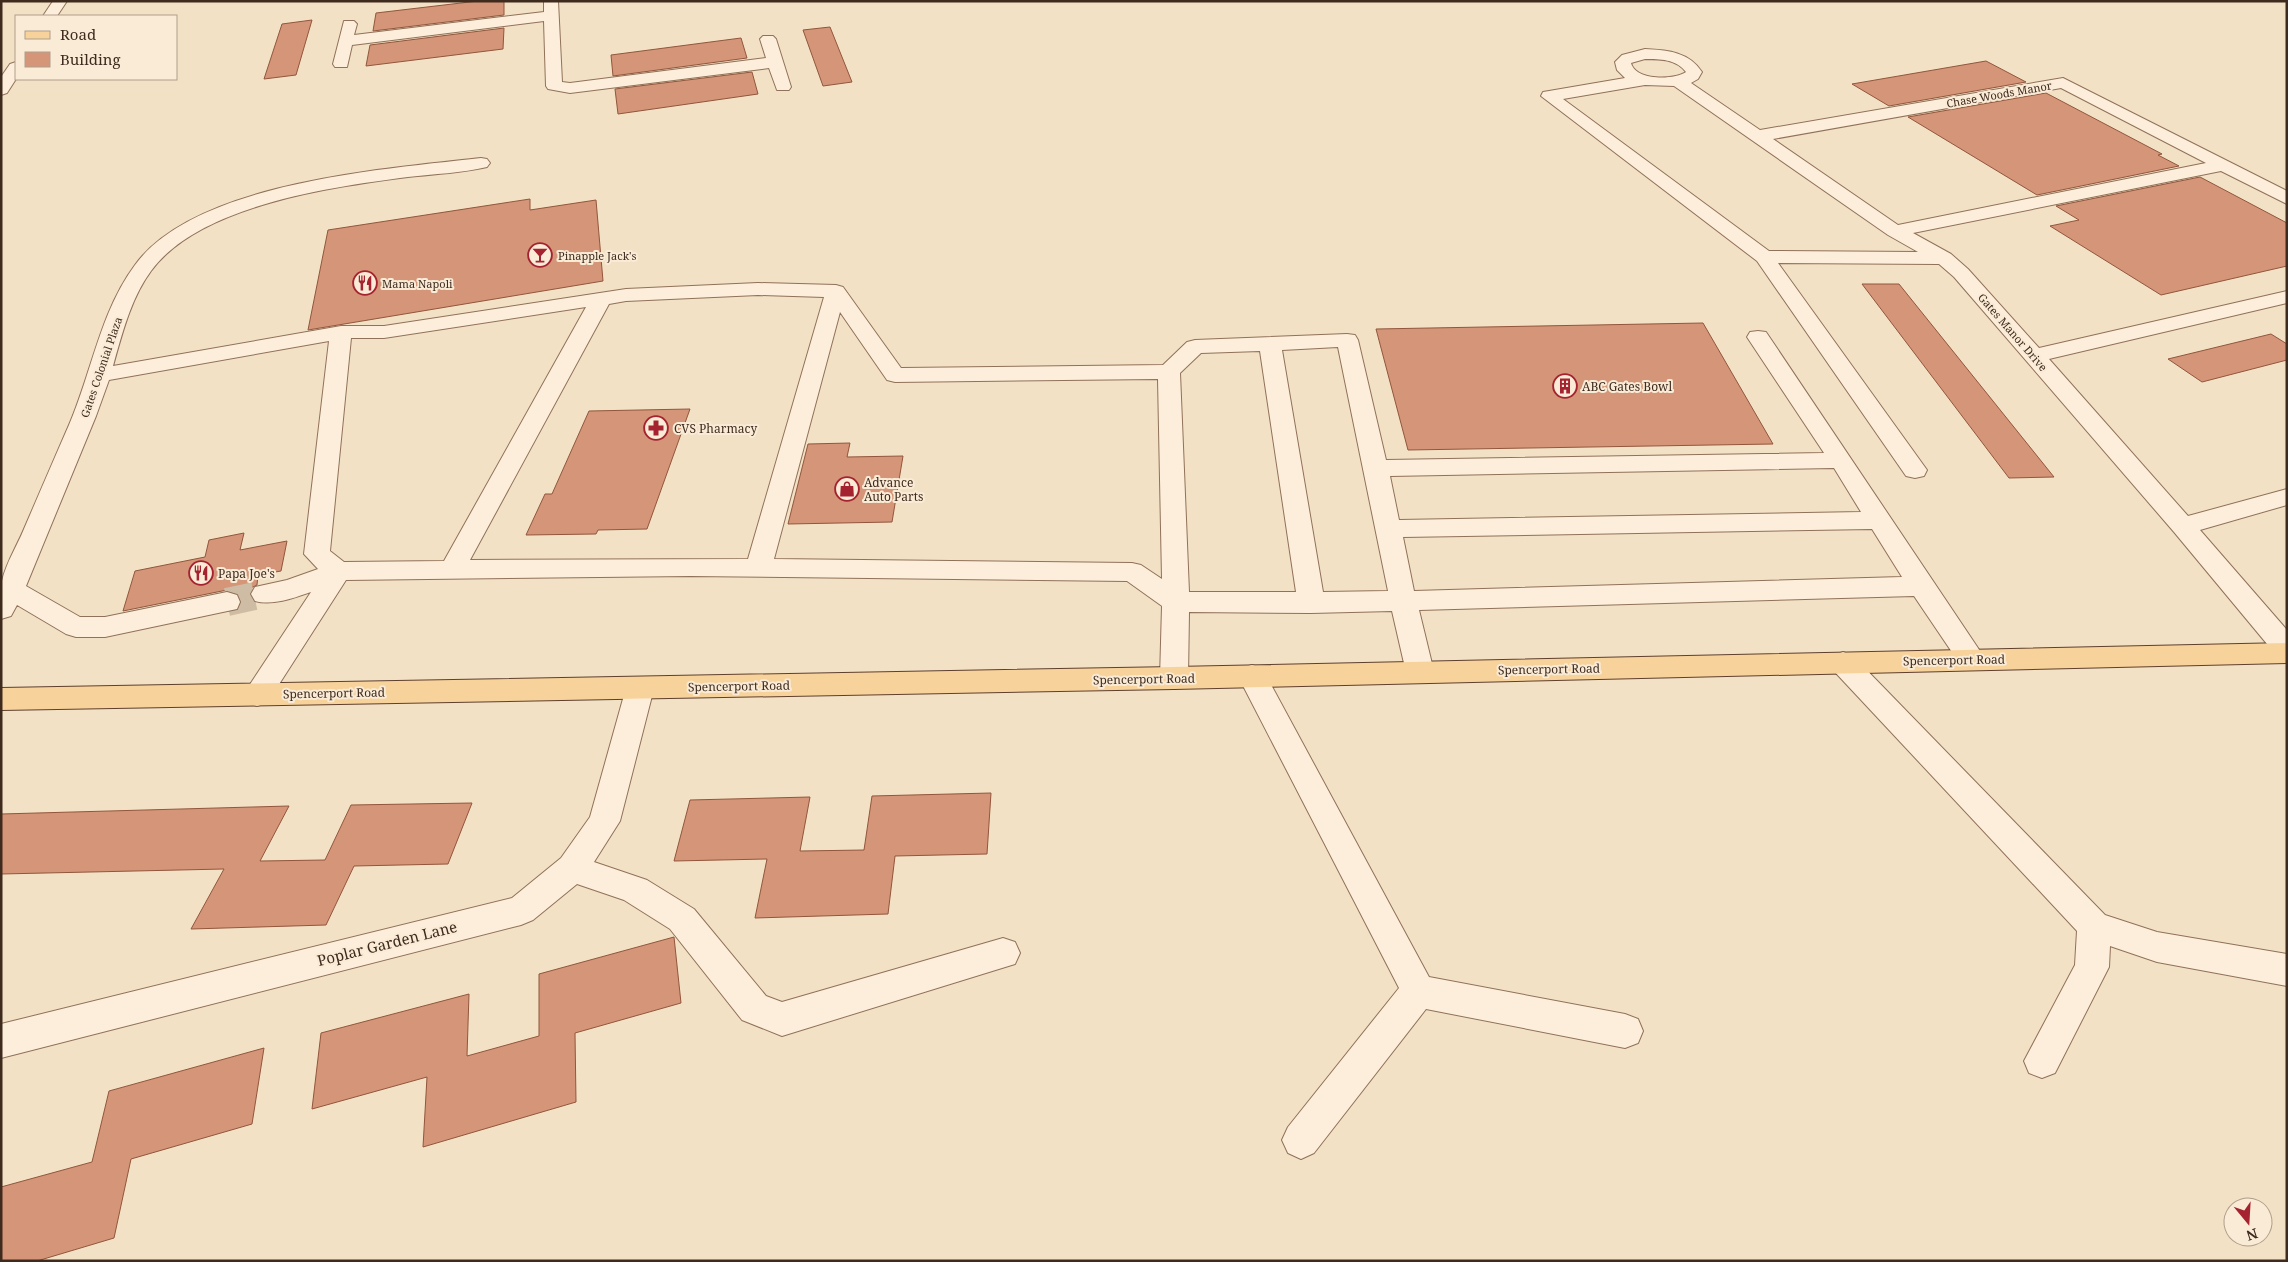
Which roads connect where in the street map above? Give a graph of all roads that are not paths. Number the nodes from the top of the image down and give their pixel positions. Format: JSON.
{"nodes":[{"id":1,"x":60,"y":1,"type":"edge"},
{"id":2,"x":551,"y":9,"type":"edge"},
{"id":3,"x":51,"y":15,"type":"edge"},
{"id":4,"x":349,"y":24,"type":"dead end"},
{"id":5,"x":768,"y":39,"type":"dead end"},
{"id":6,"x":345,"y":41,"type":"junction"},
{"id":7,"x":775,"y":62,"type":"junction"},
{"id":8,"x":341,"y":64,"type":"dead end"},
{"id":9,"x":15,"y":69,"type":"edge"},
{"id":10,"x":1645,"y":80,"type":"junction"},
{"id":11,"x":1679,"y":82,"type":"junction"},
{"id":12,"x":783,"y":87,"type":"dead end"},
{"id":13,"x":1,"y":90,"type":"edge"},
{"id":14,"x":1757,"y":136,"type":"junction"},
{"id":15,"x":481,"y":163,"type":"dead end"},
{"id":16,"x":2225,"y":166,"type":"junction"},
{"id":17,"x":2287,"y":198,"type":"edge"},
{"id":18,"x":1895,"y":232,"type":"junction"},
{"id":19,"x":1764,"y":258,"type":"junction"},
{"id":20,"x":1944,"y":258,"type":"junction"},
{"id":21,"x":836,"y":291,"type":"junction"},
{"id":22,"x":2287,"y":297,"type":"edge"},
{"id":23,"x":601,"y":299,"type":"junction"},
{"id":24,"x":341,"y":332,"type":"junction"},
{"id":25,"x":1758,"y":337,"type":"dead end"},
{"id":26,"x":1270,"y":344,"type":"junction"},
{"id":27,"x":2033,"y":356,"type":"junction"},
{"id":28,"x":1169,"y":372,"type":"junction"},
{"id":29,"x":98,"y":375,"type":"junction"},
{"id":30,"x":1841,"y":460,"type":"junction"},
{"id":31,"x":1376,"y":468,"type":"junction"},
{"id":32,"x":1916,"y":470,"type":"dead end"},
{"id":33,"x":2287,"y":497,"type":"edge"},
{"id":34,"x":1880,"y":520,"type":"junction"},
{"id":35,"x":2183,"y":526,"type":"junction"},
{"id":36,"x":1389,"y":530,"type":"junction"},
{"id":37,"x":758,"y":568,"type":"junction"},
{"id":38,"x":452,"y":570,"type":"junction"},
{"id":39,"x":338,"y":571,"type":"junction"},
{"id":40,"x":1921,"y":586,"type":"junction"},
{"id":41,"x":264,"y":594,"type":"tunnel mouth"},
{"id":42,"x":6,"y":599,"type":"edge"},
{"id":43,"x":1403,"y":601,"type":"junction"},
{"id":44,"x":227,"y":602,"type":"tunnel mouth"},
{"id":45,"x":1176,"y":602,"type":"junction"},
{"id":46,"x":1311,"y":603,"type":"junction"},
{"id":47,"x":2287,"y":649,"type":"edge"},
{"id":48,"x":2287,"y":653,"type":"edge"},
{"id":49,"x":1972,"y":660,"type":"junction"},
{"id":50,"x":1843,"y":662,"type":"junction"},
{"id":51,"x":1420,"y":672,"type":"junction"},
{"id":52,"x":1252,"y":676,"type":"junction"},
{"id":53,"x":1174,"y":678,"type":"junction"},
{"id":54,"x":640,"y":688,"type":"junction"},
{"id":55,"x":257,"y":694,"type":"junction"},
{"id":56,"x":1,"y":699,"type":"edge"},
{"id":57,"x":572,"y":868,"type":"junction"},
{"id":58,"x":2094,"y":926,"type":"junction"},
{"id":59,"x":1003,"y":953,"type":"dead end"},
{"id":60,"x":2287,"y":970,"type":"edge"},
{"id":61,"x":1418,"y":991,"type":"junction"},
{"id":62,"x":1625,"y":1031,"type":"dead end"},
{"id":63,"x":1,"y":1041,"type":"edge"},
{"id":64,"x":2042,"y":1061,"type":"dead end"},
{"id":65,"x":1301,"y":1140,"type":"dead end"}],
"edges":[{"from":1,"to":3,"type":"street"},
{"from":2,"to":6,"type":"street"},
{"from":2,"to":7,"type":"street"},
{"from":4,"to":6,"type":"street"},
{"from":5,"to":7,"type":"street"},
{"from":6,"to":8,"type":"street"},
{"from":7,"to":12,"type":"street"},
{"from":9,"to":13,"type":"street"},
{"from":10,"to":11,"type":"street"},
{"from":10,"to":11,"type":"street"},
{"from":10,"to":19,"type":"street"},
{"from":11,"to":14,"type":"street","name":"Gates Manor Drive"},
{"from":14,"to":16,"type":"street","name":"Chase Woods Manor"},
{"from":14,"to":18,"type":"street","name":"Gates Manor Drive"},
{"from":15,"to":29,"type":"street","name":"Gates Colonial Plaza"},
{"from":16,"to":17,"type":"street","name":"Chase Woods Manor"},
{"from":16,"to":18,"type":"street"},
{"from":18,"to":20,"type":"street","name":"Gates Manor Drive"},
{"from":19,"to":20,"type":"street"},
{"from":19,"to":32,"type":"street"},
{"from":20,"to":27,"type":"street","name":"Gates Manor Drive"},
{"from":21,"to":23,"type":"street"},
{"from":21,"to":28,"type":"street"},
{"from":21,"to":37,"type":"street"},
{"from":22,"to":27,"type":"street"},
{"from":23,"to":24,"type":"street"},
{"from":23,"to":38,"type":"street"},
{"from":24,"to":29,"type":"street"},
{"from":24,"to":39,"type":"street"},
{"from":25,"to":30,"type":"street"},
{"from":26,"to":28,"type":"street"},
{"from":26,"to":31,"type":"street"},
{"from":26,"to":46,"type":"street"},
{"from":27,"to":35,"type":"street","name":"Gates Manor Drive"},
{"from":28,"to":45,"type":"street"},
{"from":29,"to":42,"type":"street","name":"Gates Colonial Plaza"},
{"from":30,"to":31,"type":"street"},
{"from":30,"to":34,"type":"street"},
{"from":31,"to":36,"type":"street"},
{"from":33,"to":35,"type":"street"},
{"from":34,"to":36,"type":"street"},
{"from":34,"to":40,"type":"street"},
{"from":35,"to":47,"type":"street","name":"Gates Manor Drive"},
{"from":36,"to":43,"type":"street"},
{"from":37,"to":38,"type":"street"},
{"from":37,"to":45,"type":"street"},
{"from":38,"to":39,"type":"street"},
{"from":39,"to":41,"type":"street"},
{"from":39,"to":55,"type":"street"},
{"from":40,"to":43,"type":"street"},
{"from":40,"to":49,"type":"street"},
{"from":42,"to":44,"type":"street"},
{"from":43,"to":46,"type":"street"},
{"from":43,"to":51,"type":"street"},
{"from":45,"to":46,"type":"street"},
{"from":45,"to":53,"type":"street"},
{"from":48,"to":49,"type":"main road","name":"Spencerport Road"},
{"from":49,"to":50,"type":"main road","name":"Spencerport Road"},
{"from":50,"to":51,"type":"main road","name":"Spencerport Road"},
{"from":50,"to":58,"type":"street"},
{"from":51,"to":52,"type":"main road","name":"Spencerport Road"},
{"from":52,"to":53,"type":"main road","name":"Spencerport Road"},
{"from":52,"to":61,"type":"street"},
{"from":53,"to":54,"type":"main road","name":"Spencerport Road"},
{"from":54,"to":55,"type":"main road","name":"Spencerport Road"},
{"from":54,"to":57,"type":"street","name":"Poplar Garden Lane"},
{"from":55,"to":56,"type":"main road","name":"Spencerport Road"},
{"from":57,"to":59,"type":"street"},
{"from":57,"to":63,"type":"street","name":"Poplar Garden Lane"},
{"from":58,"to":60,"type":"street"},
{"from":58,"to":64,"type":"street"},
{"from":61,"to":62,"type":"street"},
{"from":61,"to":65,"type":"street"}]}
